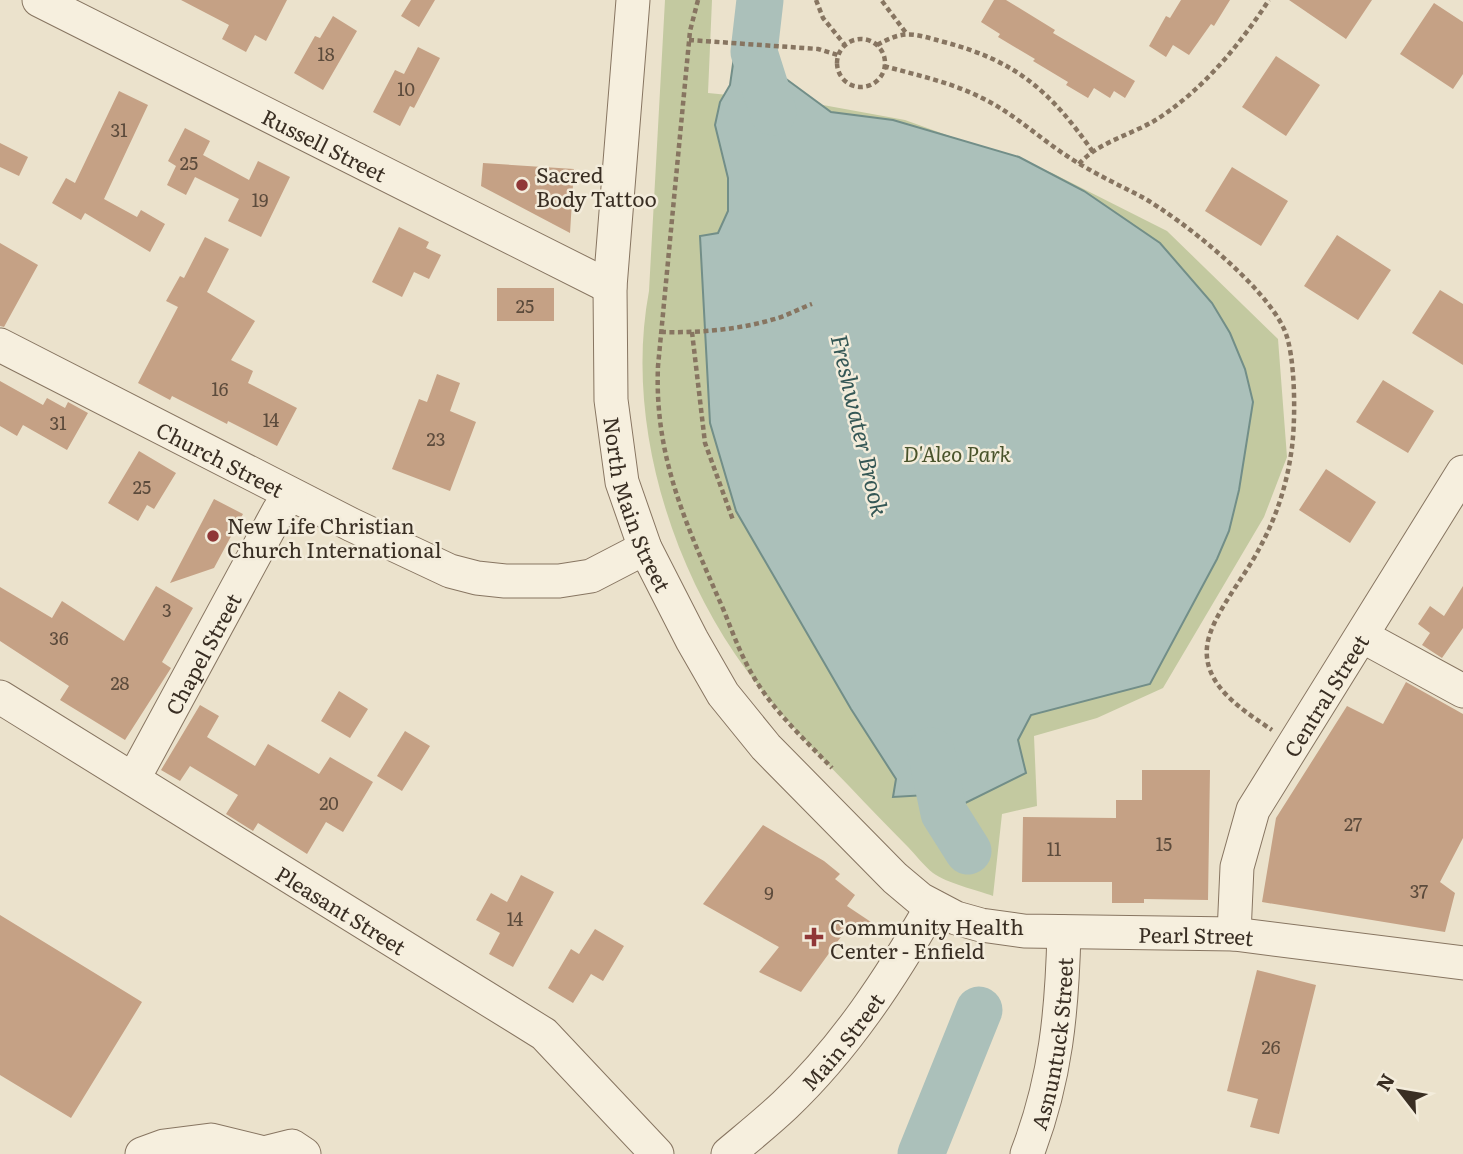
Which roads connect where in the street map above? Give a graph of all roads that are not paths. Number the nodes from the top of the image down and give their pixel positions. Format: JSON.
{"nodes":[{"id":1,"x":39,"y":0,"type":"edge"},
{"id":2,"x":633,"y":0,"type":"edge"},
{"id":3,"x":610,"y":287,"type":"junction"},
{"id":4,"x":0,"y":345,"type":"edge"},
{"id":5,"x":1463,"y":472,"type":"edge"},
{"id":6,"x":290,"y":494,"type":"junction"},
{"id":7,"x":645,"y":548,"type":"junction"},
{"id":8,"x":1362,"y":636,"type":"junction"},
{"id":9,"x":1463,"y":691,"type":"edge"},
{"id":10,"x":0,"y":696,"type":"edge"},
{"id":11,"x":134,"y":778,"type":"junction"},
{"id":12,"x":932,"y":906,"type":"junction"},
{"id":13,"x":1064,"y":932,"type":"junction"},
{"id":14,"x":1234,"y":934,"type":"junction"},
{"id":15,"x":1463,"y":963,"type":"edge"},
{"id":16,"x":142,"y":1154,"type":"edge"},
{"id":17,"x":264,"y":1154,"type":"edge"},
{"id":18,"x":304,"y":1154,"type":"edge"},
{"id":19,"x":657,"y":1154,"type":"edge"},
{"id":20,"x":727,"y":1154,"type":"edge"},
{"id":21,"x":1027,"y":1154,"type":"edge"}],
"edges":[{"from":1,"to":3,"type":"street","name":"Russell Street"},
{"from":2,"to":3,"type":"street","name":"North Main Street"},
{"from":3,"to":7,"type":"street","name":"North Main Street"},
{"from":4,"to":6,"type":"street","name":"Church Street"},
{"from":5,"to":8,"type":"street","name":"Central Street"},
{"from":6,"to":7,"type":"street","name":"Church Street"},
{"from":6,"to":11,"type":"street","name":"Chapel Street"},
{"from":7,"to":12,"type":"street","name":"North Main Street"},
{"from":8,"to":9,"type":"street"},
{"from":8,"to":14,"type":"street","name":"Central Street"},
{"from":10,"to":11,"type":"street","name":"Pleasant Street"},
{"from":11,"to":19,"type":"street","name":"Pleasant Street"},
{"from":12,"to":13,"type":"street","name":"Pearl Street"},
{"from":12,"to":20,"type":"street","name":"Main Street"},
{"from":13,"to":14,"type":"street","name":"Pearl Street"},
{"from":13,"to":21,"type":"street","name":"Asnuntuck Street"},
{"from":14,"to":15,"type":"street","name":"Pearl Street"},
{"from":16,"to":17,"type":"street"},
{"from":17,"to":18,"type":"street"}]}
